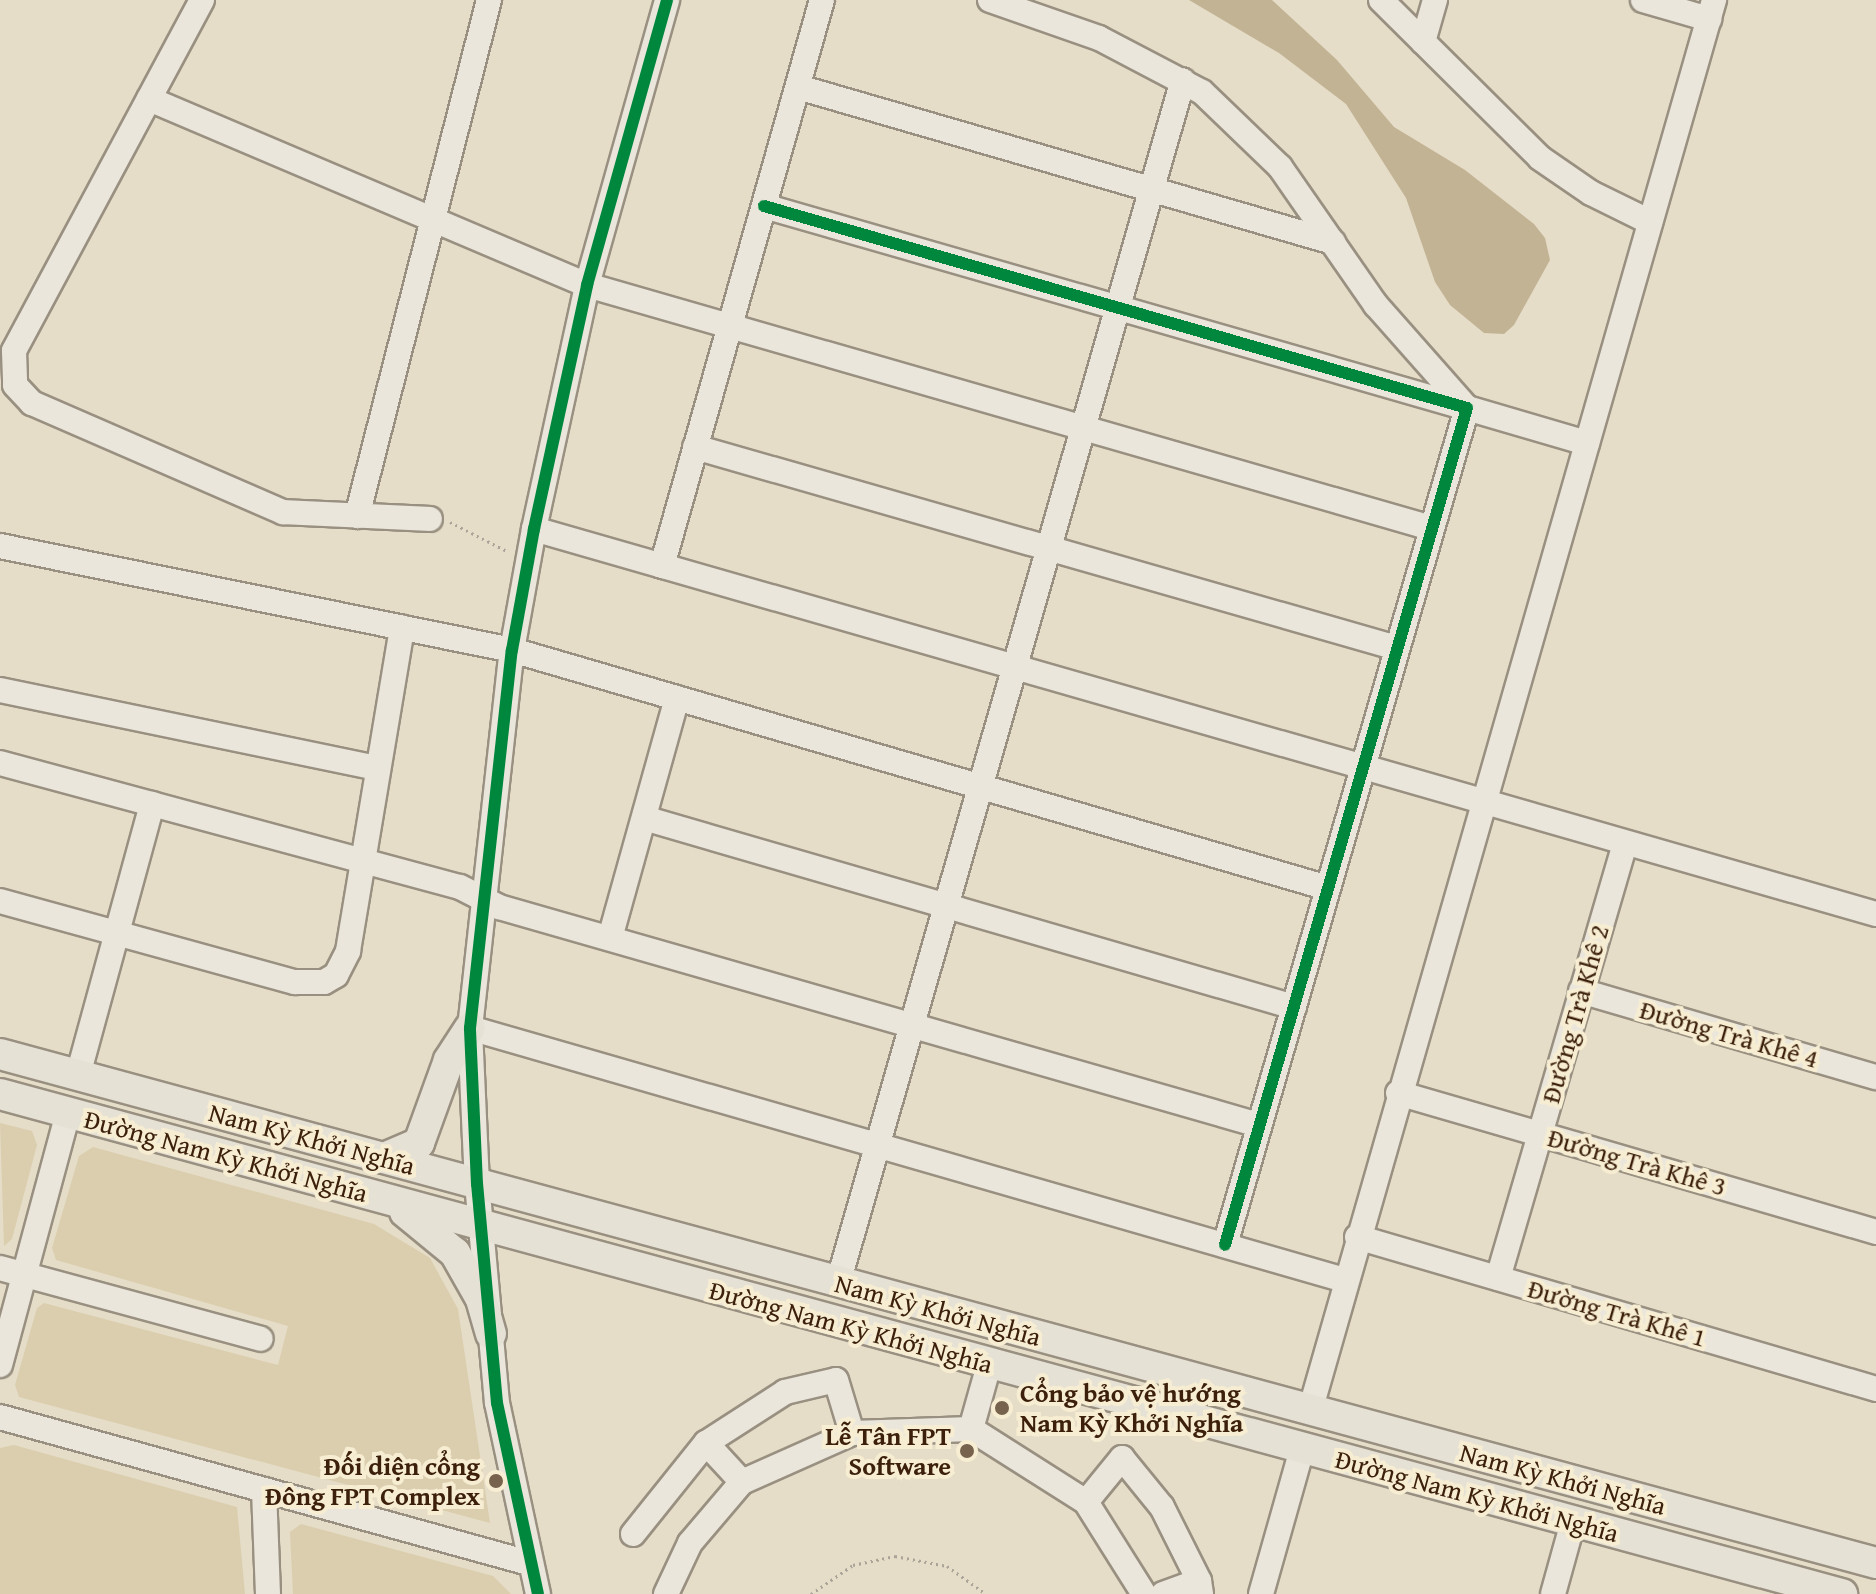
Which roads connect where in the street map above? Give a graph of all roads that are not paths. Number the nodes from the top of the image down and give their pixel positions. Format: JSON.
{"nodes":[{"id":1,"x":202,"y":0,"type":"edge"},
{"id":2,"x":489,"y":0,"type":"edge"},
{"id":3,"x":667,"y":0,"type":"edge"},
{"id":4,"x":822,"y":0,"type":"edge"},
{"id":5,"x":990,"y":0,"type":"edge"},
{"id":6,"x":1381,"y":0,"type":"edge"},
{"id":7,"x":1435,"y":0,"type":"edge"},
{"id":8,"x":1643,"y":0,"type":"edge"},
{"id":9,"x":1711,"y":10,"type":"edge"},
{"id":10,"x":1423,"y":42,"type":"junction"},
{"id":11,"x":1183,"y":80,"type":"junction"},
{"id":12,"x":798,"y":87,"type":"junction"},
{"id":13,"x":149,"y":99,"type":"junction"},
{"id":14,"x":1152,"y":189,"type":"junction"},
{"id":15,"x":764,"y":206,"type":"junction"},
{"id":16,"x":433,"y":219,"type":"junction"},
{"id":17,"x":1650,"y":222,"type":"junction"},
{"id":18,"x":1333,"y":242,"type":"junction"},
{"id":19,"x":587,"y":285,"type":"junction"},
{"id":20,"x":1117,"y":308,"type":"junction"},
{"id":21,"x":729,"y":326,"type":"junction"},
{"id":22,"x":1467,"y":408,"type":"junction"},
{"id":23,"x":1083,"y":428,"type":"junction"},
{"id":24,"x":1587,"y":443,"type":"junction"},
{"id":25,"x":695,"y":447,"type":"junction"},
{"id":26,"x":357,"y":516,"type":"junction"},
{"id":27,"x":430,"y":519,"type":"road end"},
{"id":28,"x":1431,"y":528,"type":"junction"},
{"id":29,"x":534,"y":529,"type":"junction"},
{"id":30,"x":0,"y":546,"type":"edge"},
{"id":31,"x":1049,"y":548,"type":"junction"},
{"id":32,"x":662,"y":566,"type":"junction"},
{"id":33,"x":402,"y":627,"type":"junction"},
{"id":34,"x":1397,"y":648,"type":"junction"},
{"id":35,"x":512,"y":650,"type":"junction"},
{"id":36,"x":1014,"y":668,"type":"junction"},
{"id":37,"x":0,"y":690,"type":"edge"},
{"id":38,"x":677,"y":698,"type":"junction"},
{"id":39,"x":0,"y":763,"type":"edge"},
{"id":40,"x":378,"y":768,"type":"junction"},
{"id":41,"x":1363,"y":768,"type":"junction"},
{"id":42,"x":980,"y":787,"type":"junction"},
{"id":43,"x":1483,"y":802,"type":"junction"},
{"id":44,"x":152,"y":804,"type":"junction"},
{"id":45,"x":644,"y":818,"type":"junction"},
{"id":46,"x":1625,"y":843,"type":"junction"},
{"id":47,"x":363,"y":860,"type":"junction"},
{"id":48,"x":1328,"y":888,"type":"junction"},
{"id":49,"x":481,"y":898,"type":"junction"},
{"id":50,"x":0,"y":901,"type":"edge"},
{"id":51,"x":946,"y":906,"type":"junction"},
{"id":52,"x":1876,"y":914,"type":"edge"},
{"id":53,"x":117,"y":932,"type":"junction"},
{"id":54,"x":610,"y":938,"type":"junction"},
{"id":55,"x":1581,"y":991,"type":"junction"},
{"id":56,"x":1294,"y":1007,"type":"junction"},
{"id":57,"x":911,"y":1026,"type":"junction"},
{"id":58,"x":470,"y":1028,"type":"junction"},
{"id":59,"x":0,"y":1054,"type":"edge"},
{"id":60,"x":78,"y":1075,"type":"junction"},
{"id":61,"x":1876,"y":1077,"type":"edge"},
{"id":62,"x":1398,"y":1093,"type":"junction"},
{"id":63,"x":0,"y":1094,"type":"edge"},
{"id":64,"x":68,"y":1113,"type":"junction"},
{"id":65,"x":1259,"y":1125,"type":"junction"},
{"id":66,"x":1540,"y":1134,"type":"junction"},
{"id":67,"x":877,"y":1145,"type":"junction"},
{"id":68,"x":384,"y":1158,"type":"junction"},
{"id":69,"x":477,"y":1184,"type":"junction"},
{"id":70,"x":379,"y":1198,"type":"junction"},
{"id":71,"x":483,"y":1226,"type":"junction"},
{"id":72,"x":1876,"y":1232,"type":"edge"},
{"id":73,"x":1357,"y":1237,"type":"junction"},
{"id":74,"x":1225,"y":1245,"type":"junction"},
{"id":75,"x":0,"y":1268,"type":"edge"},
{"id":76,"x":25,"y":1275,"type":"junction"},
{"id":77,"x":1498,"y":1278,"type":"junction"},
{"id":78,"x":1345,"y":1280,"type":"junction"},
{"id":79,"x":838,"y":1283,"type":"junction"},
{"id":80,"x":491,"y":1334,"type":"junction"},
{"id":81,"x":261,"y":1339,"type":"dead end"},
{"id":82,"x":0,"y":1365,"type":"edge"},
{"id":83,"x":989,"y":1365,"type":"junction"},
{"id":84,"x":1876,"y":1389,"type":"edge"},
{"id":85,"x":1310,"y":1411,"type":"junction"},
{"id":86,"x":0,"y":1417,"type":"edge"},
{"id":87,"x":971,"y":1429,"type":"junction"},
{"id":88,"x":852,"y":1433,"type":"junction"},
{"id":89,"x":706,"y":1443,"type":"junction"},
{"id":90,"x":1302,"y":1449,"type":"junction"},
{"id":91,"x":742,"y":1482,"type":"junction"},
{"id":92,"x":264,"y":1490,"type":"junction"},
{"id":93,"x":1086,"y":1502,"type":"junction"},
{"id":94,"x":1573,"y":1522,"type":"junction"},
{"id":95,"x":633,"y":1534,"type":"dead end"},
{"id":96,"x":529,"y":1563,"type":"junction"},
{"id":97,"x":1876,"y":1563,"type":"edge"},
{"id":98,"x":1200,"y":1587,"type":"edge"},
{"id":99,"x":268,"y":1594,"type":"edge"},
{"id":100,"x":538,"y":1594,"type":"edge"},
{"id":101,"x":666,"y":1594,"type":"edge"},
{"id":102,"x":1144,"y":1594,"type":"edge"},
{"id":103,"x":1163,"y":1594,"type":"edge"},
{"id":104,"x":1261,"y":1594,"type":"edge"},
{"id":105,"x":1553,"y":1594,"type":"edge"},
{"id":106,"x":1842,"y":1594,"type":"edge"}],
"edges":[{"from":1,"to":13,"type":"street"},
{"from":2,"to":16,"type":"street"},
{"from":3,"to":19,"type":"street"},
{"from":4,"to":12,"type":"street"},
{"from":5,"to":11,"type":"street"},
{"from":6,"to":10,"type":"street"},
{"from":7,"to":10,"type":"street"},
{"from":8,"to":9,"type":"street"},
{"from":9,"to":17,"type":"street"},
{"from":10,"to":17,"type":"street"},
{"from":11,"to":14,"type":"street"},
{"from":11,"to":18,"type":"street"},
{"from":12,"to":14,"type":"street"},
{"from":12,"to":15,"type":"street"},
{"from":13,"to":16,"type":"street"},
{"from":13,"to":26,"type":"street"},
{"from":14,"to":18,"type":"street"},
{"from":14,"to":20,"type":"street"},
{"from":15,"to":20,"type":"street"},
{"from":15,"to":21,"type":"street"},
{"from":16,"to":19,"type":"street"},
{"from":16,"to":26,"type":"street"},
{"from":17,"to":24,"type":"street"},
{"from":18,"to":22,"type":"street"},
{"from":19,"to":21,"type":"street"},
{"from":19,"to":29,"type":"street"},
{"from":20,"to":22,"type":"street"},
{"from":20,"to":23,"type":"street"},
{"from":21,"to":23,"type":"street"},
{"from":21,"to":25,"type":"street"},
{"from":22,"to":24,"type":"street"},
{"from":22,"to":28,"type":"street"},
{"from":23,"to":28,"type":"street"},
{"from":23,"to":31,"type":"street"},
{"from":24,"to":43,"type":"street"},
{"from":25,"to":31,"type":"street"},
{"from":25,"to":32,"type":"street"},
{"from":26,"to":27,"type":"street"},
{"from":28,"to":34,"type":"street"},
{"from":29,"to":32,"type":"street"},
{"from":29,"to":35,"type":"street"},
{"from":30,"to":33,"type":"street"},
{"from":31,"to":34,"type":"street"},
{"from":31,"to":36,"type":"street"},
{"from":32,"to":36,"type":"street"},
{"from":33,"to":35,"type":"street"},
{"from":33,"to":40,"type":"street"},
{"from":34,"to":41,"type":"street"},
{"from":35,"to":38,"type":"street"},
{"from":35,"to":49,"type":"street"},
{"from":36,"to":41,"type":"street"},
{"from":36,"to":42,"type":"street"},
{"from":37,"to":40,"type":"street"},
{"from":38,"to":42,"type":"street"},
{"from":38,"to":45,"type":"street"},
{"from":39,"to":44,"type":"street"},
{"from":40,"to":47,"type":"street"},
{"from":41,"to":43,"type":"street"},
{"from":41,"to":48,"type":"street"},
{"from":42,"to":48,"type":"street"},
{"from":42,"to":51,"type":"street"},
{"from":43,"to":46,"type":"street"},
{"from":43,"to":62,"type":"street"},
{"from":44,"to":47,"type":"street"},
{"from":44,"to":53,"type":"street"},
{"from":45,"to":51,"type":"street"},
{"from":45,"to":54,"type":"street"},
{"from":46,"to":52,"type":"street"},
{"from":46,"to":55,"type":"street","name":"Đường Trà Khê 2"},
{"from":47,"to":49,"type":"street"},
{"from":47,"to":53,"type":"street"},
{"from":48,"to":56,"type":"street"},
{"from":49,"to":54,"type":"street"},
{"from":49,"to":58,"type":"street"},
{"from":50,"to":53,"type":"street"},
{"from":51,"to":56,"type":"street"},
{"from":51,"to":57,"type":"street"},
{"from":53,"to":60,"type":"street"},
{"from":54,"to":57,"type":"street"},
{"from":55,"to":61,"type":"street","name":"Đường Trà Khê 4"},
{"from":55,"to":66,"type":"street","name":"Đường Trà Khê 2"},
{"from":56,"to":65,"type":"street"},
{"from":57,"to":65,"type":"street"},
{"from":57,"to":67,"type":"street"},
{"from":58,"to":67,"type":"street"},
{"from":58,"to":68,"type":"main road"},
{"from":58,"to":69,"type":"street"},
{"from":59,"to":60,"type":"main road","name":"Nam Kỳ Khởi Nghĩa"},
{"from":60,"to":68,"type":"main road","name":"Nam Kỳ Khởi Nghĩa"},
{"from":62,"to":66,"type":"street","name":"Đường Trà Khê 3"},
{"from":62,"to":73,"type":"street"},
{"from":63,"to":64,"type":"main road","name":"Đường Nam Kỳ Khởi Nghĩa"},
{"from":64,"to":70,"type":"main road","name":"Đường Nam Kỳ Khởi Nghĩa"},
{"from":64,"to":76,"type":"street"},
{"from":65,"to":74,"type":"street"},
{"from":66,"to":72,"type":"street","name":"Đường Trà Khê 3"},
{"from":66,"to":77,"type":"street","name":"Đường Trà Khê 2"},
{"from":67,"to":74,"type":"street"},
{"from":67,"to":79,"type":"street"},
{"from":68,"to":69,"type":"main road","name":"Nam Kỳ Khởi Nghĩa"},
{"from":69,"to":71,"type":"street"},
{"from":69,"to":79,"type":"main road","name":"Nam Kỳ Khởi Nghĩa"},
{"from":70,"to":71,"type":"main road","name":"Đường Nam Kỳ Khởi Nghĩa"},
{"from":70,"to":80,"type":"main road"},
{"from":71,"to":80,"type":"street"},
{"from":71,"to":83,"type":"main road","name":"Đường Nam Kỳ Khởi Nghĩa"},
{"from":73,"to":77,"type":"street","name":"Đường Trà Khê 1"},
{"from":73,"to":78,"type":"street"},
{"from":74,"to":78,"type":"street"},
{"from":75,"to":76,"type":"street"},
{"from":76,"to":81,"type":"street"},
{"from":76,"to":82,"type":"street"},
{"from":77,"to":84,"type":"street","name":"Đường Trà Khê 1"},
{"from":78,"to":85,"type":"street"},
{"from":79,"to":85,"type":"main road","name":"Nam Kỳ Khởi Nghĩa"},
{"from":80,"to":96,"type":"street"},
{"from":83,"to":87,"type":"street"},
{"from":83,"to":90,"type":"main road","name":"Đường Nam Kỳ Khởi Nghĩa"},
{"from":85,"to":97,"type":"main road","name":"Nam Kỳ Khởi Nghĩa"},
{"from":86,"to":92,"type":"street"},
{"from":87,"to":88,"type":"street"},
{"from":87,"to":93,"type":"street"},
{"from":88,"to":89,"type":"street"},
{"from":88,"to":91,"type":"street"},
{"from":89,"to":91,"type":"street"},
{"from":89,"to":95,"type":"street"},
{"from":90,"to":94,"type":"main road","name":"Đường Nam Kỳ Khởi Nghĩa"},
{"from":90,"to":104,"type":"street"},
{"from":91,"to":101,"type":"street"},
{"from":92,"to":96,"type":"street"},
{"from":92,"to":99,"type":"street"},
{"from":93,"to":98,"type":"street"},
{"from":93,"to":102,"type":"street"},
{"from":94,"to":105,"type":"street"},
{"from":94,"to":106,"type":"main road","name":"Đường Nam Kỳ Khởi Nghĩa"},
{"from":96,"to":100,"type":"street"},
{"from":98,"to":103,"type":"street"}]}
